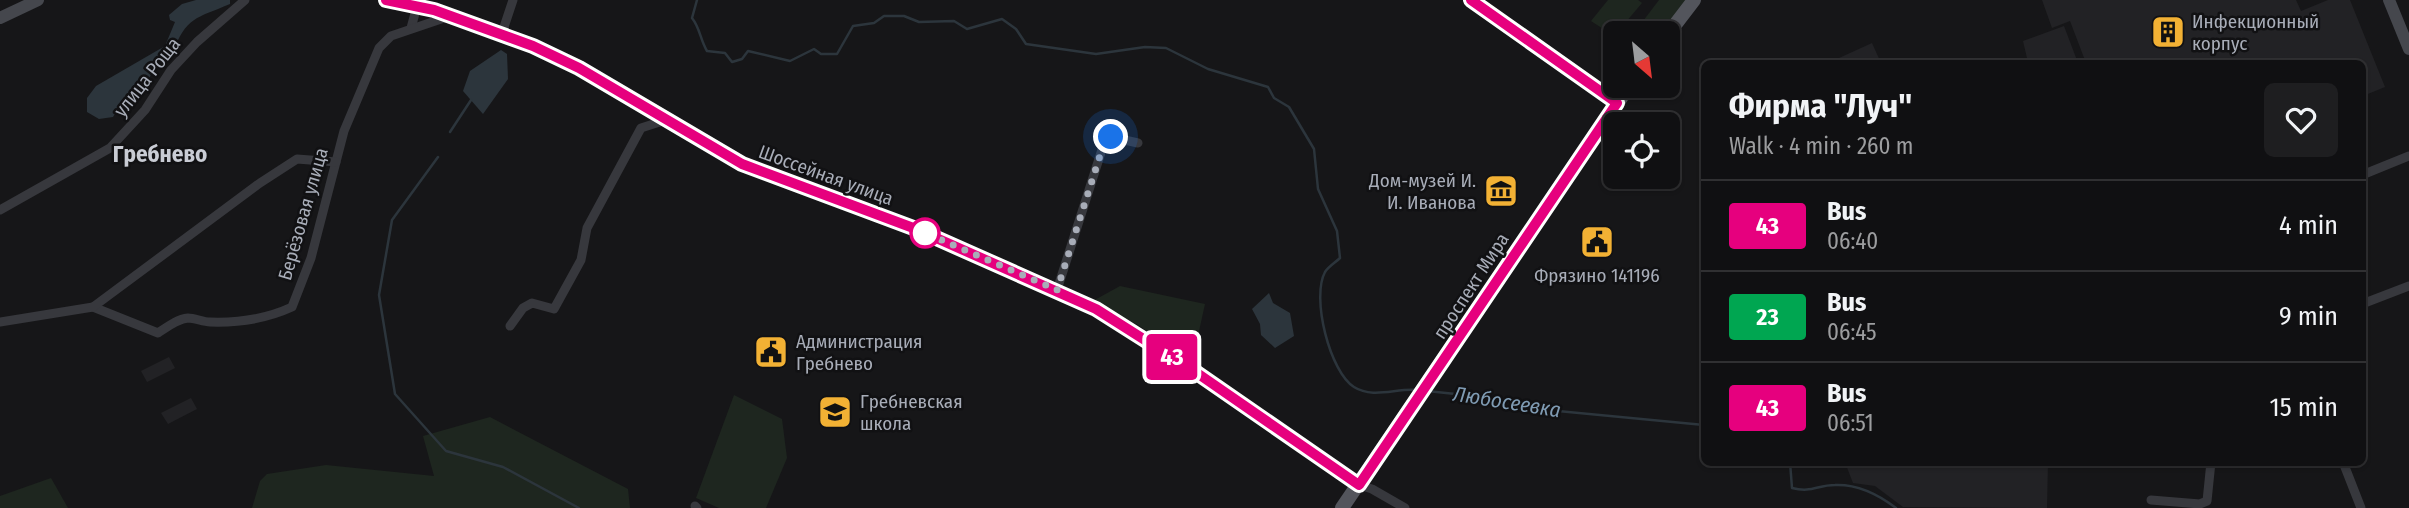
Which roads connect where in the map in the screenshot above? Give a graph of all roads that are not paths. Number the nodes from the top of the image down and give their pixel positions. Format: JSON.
{"nodes":[{"id":1,"x":38,"y":0,"type":"edge"},
{"id":2,"x":245,"y":0,"type":"edge"},
{"id":3,"x":386,"y":0,"type":"edge"},
{"id":4,"x":513,"y":0,"type":"edge"},
{"id":5,"x":1471,"y":0,"type":"edge"},
{"id":6,"x":1694,"y":0,"type":"edge"},
{"id":7,"x":2389,"y":0,"type":"edge"},
{"id":8,"x":417,"y":6,"type":"junction"},
{"id":9,"x":451,"y":16,"type":"junction"},
{"id":10,"x":0,"y":18,"type":"edge"},
{"id":11,"x":1678,"y":21,"type":"edge"},
{"id":12,"x":411,"y":28,"type":"junction"},
{"id":13,"x":502,"y":33,"type":"junction"},
{"id":14,"x":2409,"y":49,"type":"edge"},
{"id":15,"x":1621,"y":98,"type":"edge"},
{"id":16,"x":1617,"y":103,"type":"junction"},
{"id":17,"x":666,"y":120,"type":"junction"},
{"id":18,"x":1138,"y":143,"type":"dead end"},
{"id":19,"x":2409,"y":156,"type":"edge"},
{"id":20,"x":336,"y":162,"type":"junction"},
{"id":21,"x":2366,"y":173,"type":"edge"},
{"id":22,"x":0,"y":210,"type":"edge"},
{"id":23,"x":2409,"y":286,"type":"edge"},
{"id":24,"x":1057,"y":290,"type":"junction"},
{"id":25,"x":2366,"y":302,"type":"edge"},
{"id":26,"x":93,"y":307,"type":"junction"},
{"id":27,"x":0,"y":322,"type":"edge"},
{"id":28,"x":510,"y":326,"type":"dead end"},
{"id":29,"x":2211,"y":466,"type":"edge"},
{"id":30,"x":2345,"y":466,"type":"edge"},
{"id":31,"x":1359,"y":485,"type":"junction"},
{"id":32,"x":2151,"y":500,"type":"dead end"},
{"id":33,"x":1342,"y":508,"type":"edge"},
{"id":34,"x":1405,"y":508,"type":"edge"},
{"id":35,"x":2361,"y":508,"type":"edge"}],
"edges":[{"from":1,"to":10,"type":"street"},
{"from":2,"to":22,"type":"street","name":"улица Роща"},
{"from":3,"to":8,"type":"street","name":"Шоссейная улица"},
{"from":4,"to":13,"type":"street"},
{"from":5,"to":16,"type":"street"},
{"from":6,"to":11,"type":"main road"},
{"from":7,"to":14,"type":"street"},
{"from":8,"to":9,"type":"street","name":"Шоссейная улица"},
{"from":8,"to":12,"type":"street"},
{"from":9,"to":12,"type":"street","name":"Берёзовая улица"},
{"from":9,"to":13,"type":"street","name":"Шоссейная улица"},
{"from":12,"to":20,"type":"street","name":"Берёзовая улица"},
{"from":13,"to":17,"type":"street","name":"Шоссейная улица"},
{"from":15,"to":16,"type":"main road","name":"проспект Мира"},
{"from":16,"to":31,"type":"main road","name":"проспект Мира"},
{"from":17,"to":24,"type":"street","name":"Шоссейная улица"},
{"from":17,"to":28,"type":"street"},
{"from":18,"to":24,"type":"street"},
{"from":19,"to":21,"type":"street"},
{"from":20,"to":26,"type":"street"},
{"from":20,"to":26,"type":"street","name":"Берёзовая улица"},
{"from":23,"to":25,"type":"street"},
{"from":24,"to":31,"type":"street","name":"Шоссейная улица"},
{"from":26,"to":27,"type":"street"},
{"from":29,"to":32,"type":"street"},
{"from":30,"to":35,"type":"street"},
{"from":31,"to":33,"type":"main road"},
{"from":31,"to":34,"type":"street"}]}
